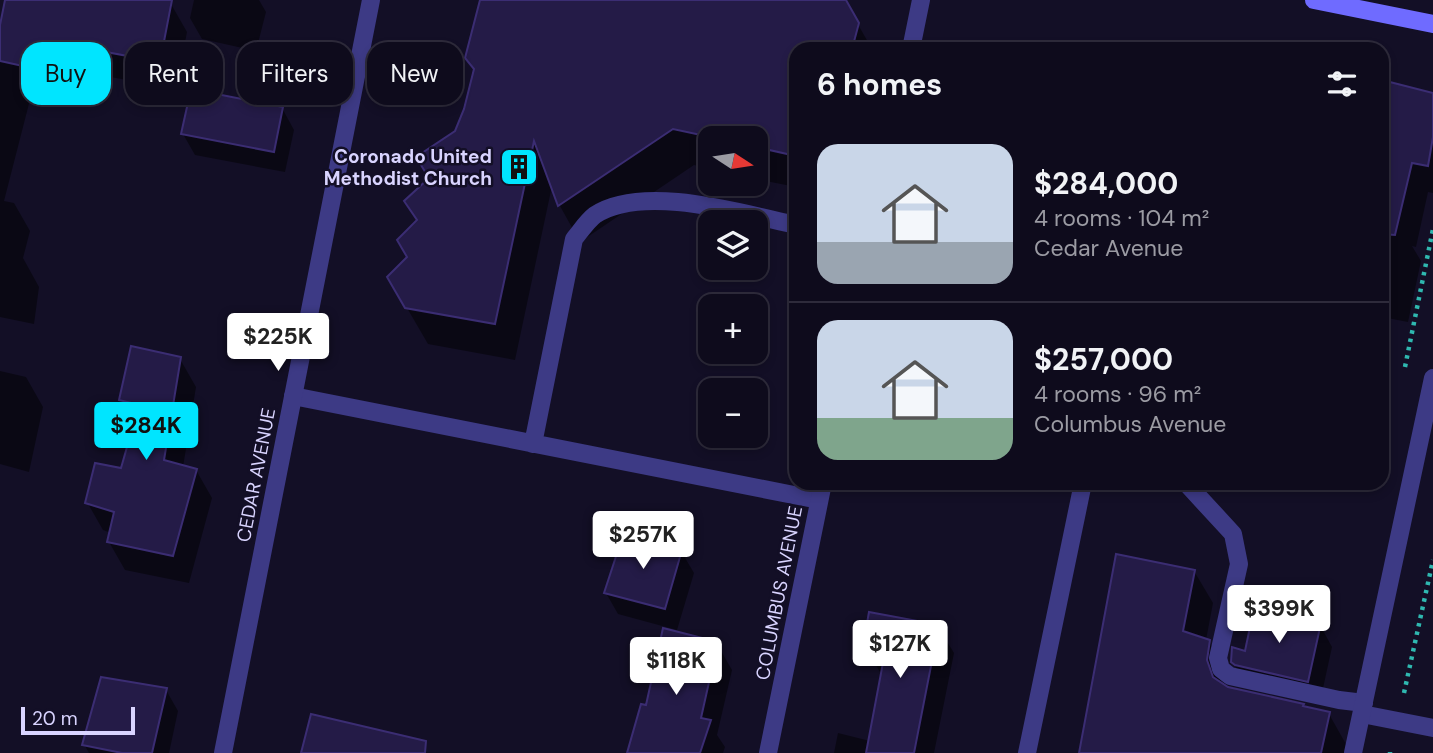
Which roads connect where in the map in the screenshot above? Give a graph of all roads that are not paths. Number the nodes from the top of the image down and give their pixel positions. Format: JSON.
{"nodes":[{"id":1,"x":371,"y":0,"type":"edge"},
{"id":2,"x":921,"y":0,"type":"edge"},
{"id":3,"x":1314,"y":0,"type":"edge"},
{"id":4,"x":1433,"y":24,"type":"edge"},
{"id":5,"x":912,"y":42,"type":"edge"},
{"id":6,"x":789,"y":223,"type":"edge"},
{"id":7,"x":1433,"y":378,"type":"edge"},
{"id":8,"x":293,"y":396,"type":"junction"},
{"id":9,"x":1430,"y":409,"type":"edge"},
{"id":10,"x":533,"y":443,"type":"junction"},
{"id":11,"x":789,"y":487,"type":"edge"},
{"id":12,"x":1082,"y":490,"type":"edge"},
{"id":13,"x":1192,"y":490,"type":"edge"},
{"id":14,"x":821,"y":492,"type":"edge"},
{"id":15,"x":1363,"y":708,"type":"junction"},
{"id":16,"x":1433,"y":728,"type":"edge"},
{"id":17,"x":223,"y":753,"type":"edge"},
{"id":18,"x":768,"y":753,"type":"edge"},
{"id":19,"x":1027,"y":753,"type":"edge"},
{"id":20,"x":1353,"y":753,"type":"edge"}],
"edges":[{"from":1,"to":8,"type":"street","name":"CEDAR AVENUE"},
{"from":2,"to":5,"type":"street"},
{"from":3,"to":4,"type":"main road"},
{"from":6,"to":10,"type":"street"},
{"from":7,"to":9,"type":"street"},
{"from":8,"to":10,"type":"street"},
{"from":8,"to":17,"type":"street","name":"CEDAR AVENUE"},
{"from":9,"to":15,"type":"street"},
{"from":10,"to":11,"type":"street"},
{"from":12,"to":19,"type":"street"},
{"from":13,"to":15,"type":"street"},
{"from":14,"to":18,"type":"street","name":"COLUMBUS AVENUE"},
{"from":15,"to":16,"type":"street"},
{"from":15,"to":20,"type":"street"}]}
